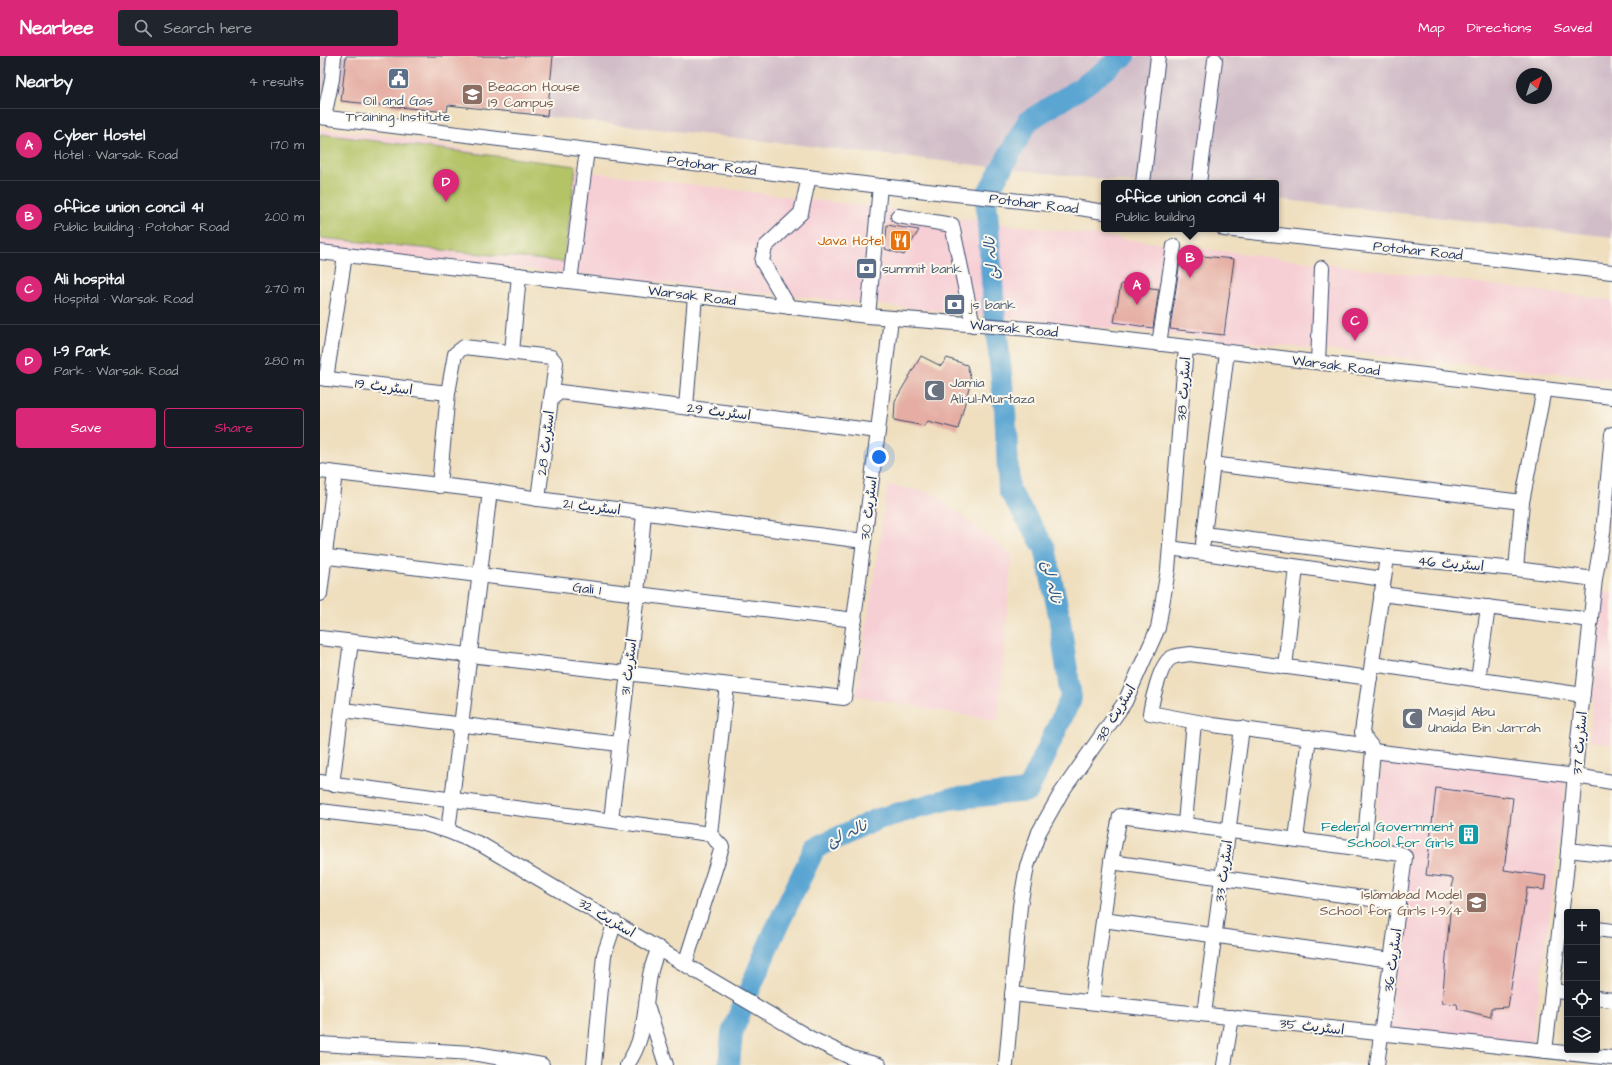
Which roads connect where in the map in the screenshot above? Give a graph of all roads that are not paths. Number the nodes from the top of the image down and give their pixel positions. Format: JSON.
{"nodes":[{"id":1,"x":334,"y":56,"type":"edge"},
{"id":2,"x":1158,"y":56,"type":"edge"},
{"id":3,"x":1215,"y":60,"type":"dead end"},
{"id":4,"x":322,"y":117,"type":"edge"},
{"id":5,"x":587,"y":150,"type":"junction"},
{"id":6,"x":809,"y":177,"type":"junction"},
{"id":7,"x":1144,"y":180,"type":"edge"},
{"id":8,"x":1199,"y":180,"type":"edge"},
{"id":9,"x":880,"y":186,"type":"junction"},
{"id":10,"x":1101,"y":212,"type":"edge"},
{"id":11,"x":898,"y":216,"type":"dead end"},
{"id":12,"x":1251,"y":232,"type":"edge"},
{"id":13,"x":1174,"y":246,"type":"dead end"},
{"id":14,"x":320,"y":252,"type":"edge"},
{"id":15,"x":345,"y":255,"type":"junction"},
{"id":16,"x":1322,"y":268,"type":"dead end"},
{"id":17,"x":1612,"y":272,"type":"edge"},
{"id":18,"x":519,"y":275,"type":"junction"},
{"id":19,"x":570,"y":281,"type":"junction"},
{"id":20,"x":695,"y":296,"type":"junction"},
{"id":21,"x":789,"y":307,"type":"junction"},
{"id":22,"x":868,"y":316,"type":"junction"},
{"id":23,"x":891,"y":318,"type":"junction"},
{"id":24,"x":977,"y":325,"type":"junction"},
{"id":25,"x":1159,"y":344,"type":"junction"},
{"id":26,"x":1186,"y":347,"type":"junction"},
{"id":27,"x":512,"y":352,"type":"junction"},
{"id":28,"x":1227,"y":352,"type":"junction"},
{"id":29,"x":1318,"y":362,"type":"junction"},
{"id":30,"x":323,"y":378,"type":"edge"},
{"id":31,"x":1544,"y":389,"type":"junction"},
{"id":32,"x":448,"y":393,"type":"junction"},
{"id":33,"x":555,"y":395,"type":"junction"},
{"id":34,"x":1612,"y":397,"type":"edge"},
{"id":35,"x":686,"y":407,"type":"junction"},
{"id":36,"x":878,"y":431,"type":"junction"},
{"id":37,"x":1612,"y":434,"type":"edge"},
{"id":38,"x":1212,"y":464,"type":"junction"},
{"id":39,"x":320,"y":471,"type":"edge"},
{"id":40,"x":335,"y":473,"type":"junction"},
{"id":41,"x":439,"y":486,"type":"junction"},
{"id":42,"x":490,"y":491,"type":"junction"},
{"id":43,"x":538,"y":499,"type":"junction"},
{"id":44,"x":1522,"y":502,"type":"junction"},
{"id":45,"x":644,"y":513,"type":"junction"},
{"id":46,"x":1607,"y":533,"type":"edge"},
{"id":47,"x":1204,"y":534,"type":"junction"},
{"id":48,"x":864,"y":541,"type":"junction"},
{"id":49,"x":1170,"y":548,"type":"junction"},
{"id":50,"x":1201,"y":553,"type":"junction"},
{"id":51,"x":322,"y":556,"type":"edge"},
{"id":52,"x":1386,"y":557,"type":"junction"},
{"id":53,"x":1296,"y":567,"type":"junction"},
{"id":54,"x":1516,"y":569,"type":"junction"},
{"id":55,"x":480,"y":575,"type":"junction"},
{"id":56,"x":1383,"y":579,"type":"junction"},
{"id":57,"x":1595,"y":579,"type":"junction"},
{"id":58,"x":320,"y":594,"type":"edge"},
{"id":59,"x":637,"y":594,"type":"junction"},
{"id":60,"x":1381,"y":594,"type":"junction"},
{"id":61,"x":1488,"y":607,"type":"junction"},
{"id":62,"x":855,"y":620,"type":"junction"},
{"id":63,"x":1590,"y":620,"type":"junction"},
{"id":64,"x":320,"y":638,"type":"edge"},
{"id":65,"x":351,"y":642,"type":"junction"},
{"id":66,"x":470,"y":655,"type":"junction"},
{"id":67,"x":1285,"y":667,"type":"junction"},
{"id":68,"x":1371,"y":671,"type":"junction"},
{"id":69,"x":627,"y":673,"type":"junction"},
{"id":70,"x":1478,"y":680,"type":"junction"},
{"id":71,"x":727,"y":685,"type":"junction"},
{"id":72,"x":1583,"y":695,"type":"junction"},
{"id":73,"x":343,"y":710,"type":"junction"},
{"id":74,"x":1194,"y":722,"type":"junction"},
{"id":75,"x":462,"y":725,"type":"junction"},
{"id":76,"x":1242,"y":728,"type":"junction"},
{"id":77,"x":1310,"y":737,"type":"junction"},
{"id":78,"x":619,"y":744,"type":"junction"},
{"id":79,"x":1372,"y":748,"type":"junction"},
{"id":80,"x":1576,"y":776,"type":"junction"},
{"id":81,"x":1612,"y":782,"type":"edge"},
{"id":82,"x":326,"y":783,"type":"edge"},
{"id":83,"x":452,"y":799,"type":"junction"},
{"id":84,"x":320,"y":811,"type":"edge"},
{"id":85,"x":610,"y":820,"type":"junction"},
{"id":86,"x":1185,"y":823,"type":"junction"},
{"id":87,"x":1229,"y":830,"type":"junction"},
{"id":88,"x":448,"y":831,"type":"junction"},
{"id":89,"x":710,"y":834,"type":"junction"},
{"id":90,"x":1296,"y":839,"type":"junction"},
{"id":91,"x":1364,"y":849,"type":"junction"},
{"id":92,"x":1568,"y":850,"type":"junction"},
{"id":93,"x":1612,"y":855,"type":"edge"},
{"id":94,"x":1111,"y":862,"type":"junction"},
{"id":95,"x":1222,"y":878,"type":"junction"},
{"id":96,"x":1399,"y":903,"type":"junction"},
{"id":97,"x":1104,"y":920,"type":"junction"},
{"id":98,"x":615,"y":922,"type":"junction"},
{"id":99,"x":1563,"y":924,"type":"edge"},
{"id":100,"x":1600,"y":929,"type":"edge"},
{"id":101,"x":1612,"y":931,"type":"edge"},
{"id":102,"x":1215,"y":935,"type":"junction"},
{"id":103,"x":659,"y":948,"type":"junction"},
{"id":104,"x":1391,"y":960,"type":"junction"},
{"id":105,"x":685,"y":964,"type":"junction"},
{"id":106,"x":1552,"y":990,"type":"junction"},
{"id":107,"x":1564,"y":992,"type":"edge"},
{"id":108,"x":1012,"y":994,"type":"junction"},
{"id":109,"x":1600,"y":998,"type":"edge"},
{"id":110,"x":1612,"y":1000,"type":"edge"},
{"id":111,"x":1092,"y":1002,"type":"junction"},
{"id":112,"x":647,"y":1004,"type":"junction"},
{"id":113,"x":1204,"y":1014,"type":"junction"},
{"id":114,"x":1232,"y":1017,"type":"junction"},
{"id":115,"x":1382,"y":1033,"type":"junction"},
{"id":116,"x":320,"y":1044,"type":"edge"},
{"id":117,"x":1564,"y":1046,"type":"edge"},
{"id":118,"x":1545,"y":1047,"type":"junction"},
{"id":119,"x":1612,"y":1051,"type":"edge"},
{"id":120,"x":1589,"y":1056,"type":"edge"},
{"id":121,"x":1612,"y":1058,"type":"edge"},
{"id":122,"x":851,"y":1061,"type":"edge"},
{"id":123,"x":542,"y":1065,"type":"edge"},
{"id":124,"x":594,"y":1065,"type":"edge"},
{"id":125,"x":627,"y":1065,"type":"edge"},
{"id":126,"x":666,"y":1065,"type":"edge"},
{"id":127,"x":879,"y":1065,"type":"edge"},
{"id":128,"x":1006,"y":1065,"type":"edge"},
{"id":129,"x":1224,"y":1065,"type":"edge"},
{"id":130,"x":1377,"y":1065,"type":"edge"}],
"edges":[{"from":1,"to":4,"type":"street"},
{"from":2,"to":7,"type":"street"},
{"from":3,"to":8,"type":"street"},
{"from":4,"to":5,"type":"street","name":"Potohar Road"},
{"from":5,"to":6,"type":"street","name":"Potohar Road"},
{"from":5,"to":19,"type":"street"},
{"from":6,"to":9,"type":"street","name":"Potohar Road"},
{"from":6,"to":21,"type":"street"},
{"from":9,"to":10,"type":"street","name":"Potohar Road"},
{"from":9,"to":22,"type":"street"},
{"from":11,"to":24,"type":"street"},
{"from":12,"to":17,"type":"street","name":"Potohar Road"},
{"from":13,"to":25,"type":"street"},
{"from":14,"to":15,"type":"street","name":"Warsak Road"},
{"from":15,"to":18,"type":"street","name":"Warsak Road"},
{"from":15,"to":30,"type":"street"},
{"from":16,"to":29,"type":"street"},
{"from":18,"to":19,"type":"street","name":"Warsak Road"},
{"from":18,"to":27,"type":"street"},
{"from":19,"to":20,"type":"street","name":"Warsak Road"},
{"from":20,"to":21,"type":"street","name":"Warsak Road"},
{"from":20,"to":35,"type":"street"},
{"from":21,"to":22,"type":"street","name":"Warsak Road"},
{"from":22,"to":23,"type":"street","name":"Warsak Road"},
{"from":23,"to":24,"type":"street","name":"Warsak Road"},
{"from":23,"to":36,"type":"street","name":"اسٹریٹ 30"},
{"from":24,"to":25,"type":"street","name":"Warsak Road"},
{"from":25,"to":26,"type":"street","name":"Warsak Road"},
{"from":26,"to":28,"type":"street","name":"Warsak Road"},
{"from":26,"to":49,"type":"street","name":"اسٹریٹ 38"},
{"from":27,"to":32,"type":"street"},
{"from":27,"to":33,"type":"street","name":"اسٹریٹ 28"},
{"from":28,"to":29,"type":"street","name":"Warsak Road"},
{"from":28,"to":38,"type":"street"},
{"from":29,"to":31,"type":"street","name":"Warsak Road"},
{"from":30,"to":32,"type":"street","name":"اسٹریٹ 19"},
{"from":31,"to":34,"type":"street","name":"Warsak Road"},
{"from":31,"to":44,"type":"street"},
{"from":32,"to":41,"type":"street"},
{"from":33,"to":35,"type":"street","name":"اسٹریٹ 29"},
{"from":33,"to":43,"type":"street","name":"اسٹریٹ 28"},
{"from":35,"to":36,"type":"street","name":"اسٹریٹ 29"},
{"from":36,"to":48,"type":"street","name":"اسٹریٹ 30"},
{"from":37,"to":46,"type":"street","name":"اسٹریٹ 37"},
{"from":38,"to":44,"type":"street"},
{"from":38,"to":47,"type":"street"},
{"from":39,"to":40,"type":"street","name":"اسٹریٹ 21"},
{"from":40,"to":41,"type":"street","name":"اسٹریٹ 21"},
{"from":40,"to":51,"type":"street"},
{"from":41,"to":42,"type":"street","name":"اسٹریٹ 21"},
{"from":42,"to":43,"type":"street","name":"اسٹریٹ 21"},
{"from":42,"to":55,"type":"street"},
{"from":43,"to":45,"type":"street","name":"اسٹریٹ 21"},
{"from":44,"to":54,"type":"street"},
{"from":45,"to":48,"type":"street","name":"اسٹریٹ 21"},
{"from":45,"to":59,"type":"street","name":"اسٹریٹ 31"},
{"from":46,"to":57,"type":"street","name":"اسٹریٹ 37"},
{"from":47,"to":50,"type":"street"},
{"from":47,"to":52,"type":"street","name":"اسٹریٹ 46"},
{"from":48,"to":62,"type":"street","name":"اسٹریٹ 30"},
{"from":49,"to":50,"type":"street"},
{"from":49,"to":108,"type":"street","name":"اسٹریٹ 38"},
{"from":50,"to":53,"type":"street"},
{"from":51,"to":55,"type":"street","name":"Gali 1"},
{"from":51,"to":58,"type":"street"},
{"from":52,"to":54,"type":"street","name":"اسٹریٹ 46"},
{"from":52,"to":56,"type":"street"},
{"from":53,"to":56,"type":"street"},
{"from":53,"to":67,"type":"street"},
{"from":54,"to":57,"type":"street","name":"اسٹریٹ 46"},
{"from":55,"to":59,"type":"street","name":"Gali 1"},
{"from":55,"to":66,"type":"street"},
{"from":56,"to":60,"type":"street"},
{"from":57,"to":63,"type":"street","name":"اسٹریٹ 37"},
{"from":59,"to":62,"type":"street","name":"Gali 1"},
{"from":59,"to":69,"type":"street","name":"اسٹریٹ 31"},
{"from":60,"to":61,"type":"street"},
{"from":60,"to":68,"type":"street"},
{"from":61,"to":63,"type":"street"},
{"from":61,"to":70,"type":"street"},
{"from":62,"to":71,"type":"street","name":"اسٹریٹ 30"},
{"from":63,"to":72,"type":"street","name":"اسٹریٹ 37"},
{"from":64,"to":65,"type":"street"},
{"from":65,"to":66,"type":"street"},
{"from":65,"to":73,"type":"street"},
{"from":66,"to":69,"type":"street"},
{"from":66,"to":75,"type":"street"},
{"from":67,"to":68,"type":"street"},
{"from":67,"to":74,"type":"street"},
{"from":68,"to":70,"type":"street"},
{"from":68,"to":79,"type":"street"},
{"from":69,"to":71,"type":"street"},
{"from":69,"to":78,"type":"street","name":"اسٹریٹ 31"},
{"from":70,"to":72,"type":"street"},
{"from":71,"to":89,"type":"street"},
{"from":72,"to":80,"type":"street","name":"اسٹریٹ 37"},
{"from":73,"to":75,"type":"street"},
{"from":73,"to":82,"type":"street"},
{"from":74,"to":76,"type":"street"},
{"from":74,"to":86,"type":"street"},
{"from":75,"to":78,"type":"street"},
{"from":75,"to":83,"type":"street"},
{"from":76,"to":77,"type":"street"},
{"from":76,"to":87,"type":"street","name":"اسٹریٹ 33"},
{"from":77,"to":79,"type":"street"},
{"from":77,"to":90,"type":"street"},
{"from":78,"to":85,"type":"street","name":"اسٹریٹ 31"},
{"from":79,"to":80,"type":"street"},
{"from":79,"to":91,"type":"street"},
{"from":80,"to":81,"type":"street"},
{"from":80,"to":92,"type":"street","name":"اسٹریٹ 37"},
{"from":82,"to":83,"type":"street"},
{"from":83,"to":85,"type":"street"},
{"from":83,"to":88,"type":"street"},
{"from":84,"to":88,"type":"street","name":"اسٹریٹ 32"},
{"from":85,"to":89,"type":"street"},
{"from":86,"to":87,"type":"street"},
{"from":86,"to":94,"type":"street"},
{"from":87,"to":90,"type":"street"},
{"from":87,"to":95,"type":"street","name":"اسٹریٹ 33"},
{"from":88,"to":98,"type":"street","name":"اسٹریٹ 32"},
{"from":89,"to":105,"type":"street"},
{"from":90,"to":91,"type":"street"},
{"from":91,"to":96,"type":"street","name":"اسٹریٹ 36"},
{"from":92,"to":93,"type":"street"},
{"from":92,"to":99,"type":"street","name":"اسٹریٹ 37"},
{"from":94,"to":95,"type":"street"},
{"from":94,"to":97,"type":"street"},
{"from":95,"to":96,"type":"street"},
{"from":95,"to":102,"type":"street","name":"اسٹریٹ 33"},
{"from":96,"to":104,"type":"street","name":"اسٹریٹ 36"},
{"from":97,"to":102,"type":"street"},
{"from":97,"to":111,"type":"street"},
{"from":98,"to":103,"type":"street","name":"اسٹریٹ 32"},
{"from":98,"to":124,"type":"street"},
{"from":99,"to":106,"type":"street","name":"اسٹریٹ 37"},
{"from":100,"to":101,"type":"street"},
{"from":102,"to":104,"type":"street"},
{"from":102,"to":113,"type":"street","name":"اسٹریٹ 33"},
{"from":103,"to":105,"type":"street","name":"اسٹریٹ 32"},
{"from":103,"to":112,"type":"street"},
{"from":104,"to":115,"type":"street","name":"اسٹریٹ 36"},
{"from":105,"to":122,"type":"street","name":"اسٹریٹ 32"},
{"from":106,"to":107,"type":"street"},
{"from":106,"to":118,"type":"street","name":"اسٹریٹ 37"},
{"from":108,"to":111,"type":"street","name":"اسٹریٹ 35"},
{"from":108,"to":128,"type":"street","name":"اسٹریٹ 38"},
{"from":109,"to":110,"type":"street"},
{"from":111,"to":113,"type":"street","name":"اسٹریٹ 35"},
{"from":112,"to":125,"type":"street"},
{"from":112,"to":126,"type":"street"},
{"from":113,"to":114,"type":"street","name":"اسٹریٹ 35"},
{"from":114,"to":115,"type":"street","name":"اسٹریٹ 35"},
{"from":114,"to":129,"type":"street"},
{"from":115,"to":118,"type":"street","name":"اسٹریٹ 35"},
{"from":115,"to":130,"type":"street","name":"اسٹریٹ 36"},
{"from":116,"to":123,"type":"street"},
{"from":117,"to":118,"type":"street"},
{"from":118,"to":120,"type":"street","name":"اسٹریٹ 35"},
{"from":119,"to":120,"type":"street"},
{"from":120,"to":121,"type":"street","name":"اسٹریٹ 35"},
{"from":122,"to":127,"type":"street","name":"اسٹریٹ 32"}]}
